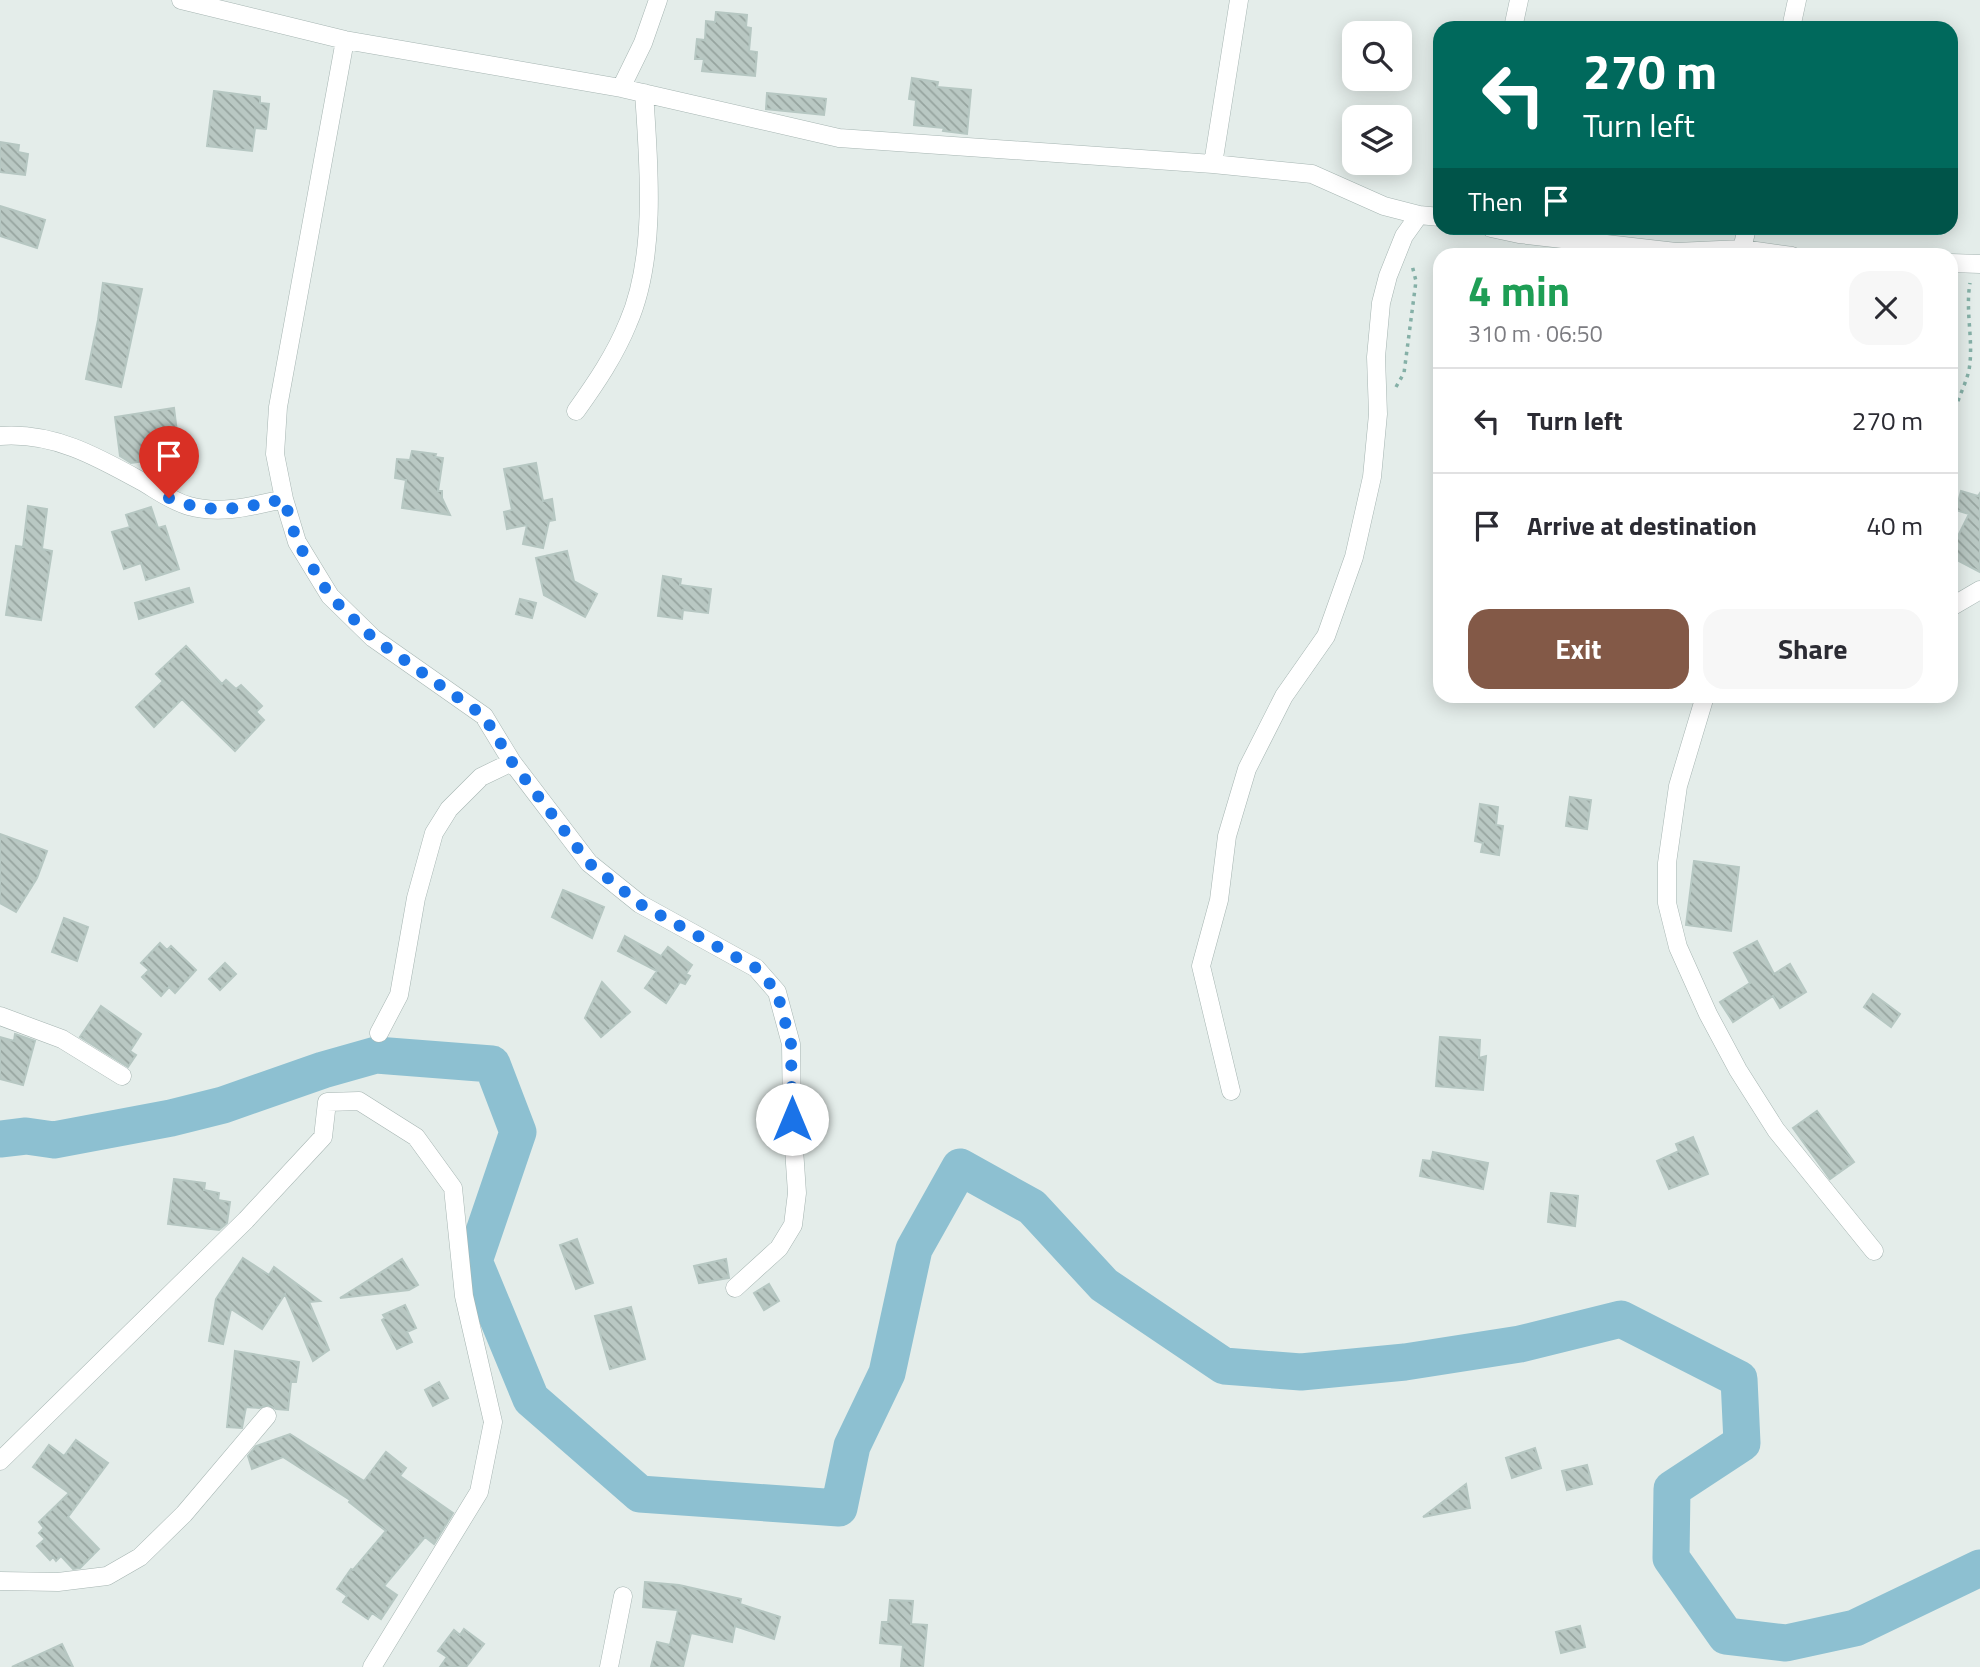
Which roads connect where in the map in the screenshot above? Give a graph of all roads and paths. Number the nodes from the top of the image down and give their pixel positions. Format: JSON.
{"nodes":[{"id":1,"x":181,"y":0,"type":"edge"},
{"id":2,"x":658,"y":0,"type":"edge"},
{"id":3,"x":1239,"y":0,"type":"edge"},
{"id":4,"x":1519,"y":0,"type":"edge"},
{"id":5,"x":1797,"y":0,"type":"edge"},
{"id":6,"x":1514,"y":21,"type":"edge"},
{"id":7,"x":1792,"y":21,"type":"edge"},
{"id":8,"x":345,"y":40,"type":"junction"},
{"id":9,"x":621,"y":88,"type":"junction"},
{"id":10,"x":644,"y":93,"type":"junction"},
{"id":11,"x":1213,"y":164,"type":"junction"},
{"id":12,"x":1419,"y":215,"type":"junction"},
{"id":13,"x":1433,"y":216,"type":"edge"},
{"id":14,"x":1528,"y":235,"type":"edge"},
{"id":15,"x":1404,"y":236,"type":"junction"},
{"id":16,"x":1641,"y":248,"type":"edge"},
{"id":17,"x":1958,"y":263,"type":"edge"},
{"id":18,"x":1976,"y":264,"type":"edge"},
{"id":19,"x":1958,"y":404,"type":"edge"},
{"id":20,"x":576,"y":411,"type":"dead end"},
{"id":21,"x":1378,"y":414,"type":"junction"},
{"id":22,"x":0,"y":436,"type":"edge"},
{"id":23,"x":284,"y":499,"type":"junction"},
{"id":24,"x":1980,"y":590,"type":"edge"},
{"id":25,"x":1958,"y":603,"type":"edge"},
{"id":26,"x":1703,"y":703,"type":"edge"},
{"id":27,"x":512,"y":762,"type":"junction"},
{"id":28,"x":0,"y":1016,"type":"edge"},
{"id":29,"x":379,"y":1033,"type":"dead end"},
{"id":30,"x":122,"y":1076,"type":"dead end"},
{"id":31,"x":1231,"y":1091,"type":"dead end"},
{"id":32,"x":1874,"y":1251,"type":"dead end"},
{"id":33,"x":736,"y":1288,"type":"dead end"},
{"id":34,"x":267,"y":1416,"type":"dead end"},
{"id":35,"x":0,"y":1461,"type":"edge"},
{"id":36,"x":0,"y":1581,"type":"edge"},
{"id":37,"x":623,"y":1596,"type":"dead end"},
{"id":38,"x":372,"y":1667,"type":"edge"},
{"id":39,"x":609,"y":1667,"type":"edge"}],
"edges":[{"from":1,"to":8,"type":"street"},
{"from":2,"to":9,"type":"street"},
{"from":3,"to":11,"type":"street"},
{"from":4,"to":6,"type":"street"},
{"from":5,"to":7,"type":"street"},
{"from":8,"to":9,"type":"street"},
{"from":8,"to":23,"type":"street"},
{"from":9,"to":10,"type":"street"},
{"from":10,"to":11,"type":"street"},
{"from":10,"to":20,"type":"street"},
{"from":11,"to":12,"type":"street"},
{"from":12,"to":13,"type":"street"},
{"from":12,"to":15,"type":"street"},
{"from":14,"to":16,"type":"street"},
{"from":15,"to":21,"type":"street"},
{"from":15,"to":21,"type":"path"},
{"from":17,"to":18,"type":"street"},
{"from":18,"to":19,"type":"path"},
{"from":21,"to":31,"type":"street"},
{"from":22,"to":23,"type":"street"},
{"from":23,"to":27,"type":"street"},
{"from":24,"to":25,"type":"street"},
{"from":26,"to":32,"type":"street"},
{"from":27,"to":29,"type":"street"},
{"from":27,"to":33,"type":"street"},
{"from":28,"to":30,"type":"street"},
{"from":34,"to":36,"type":"street"},
{"from":35,"to":38,"type":"street"},
{"from":37,"to":39,"type":"street"}]}
